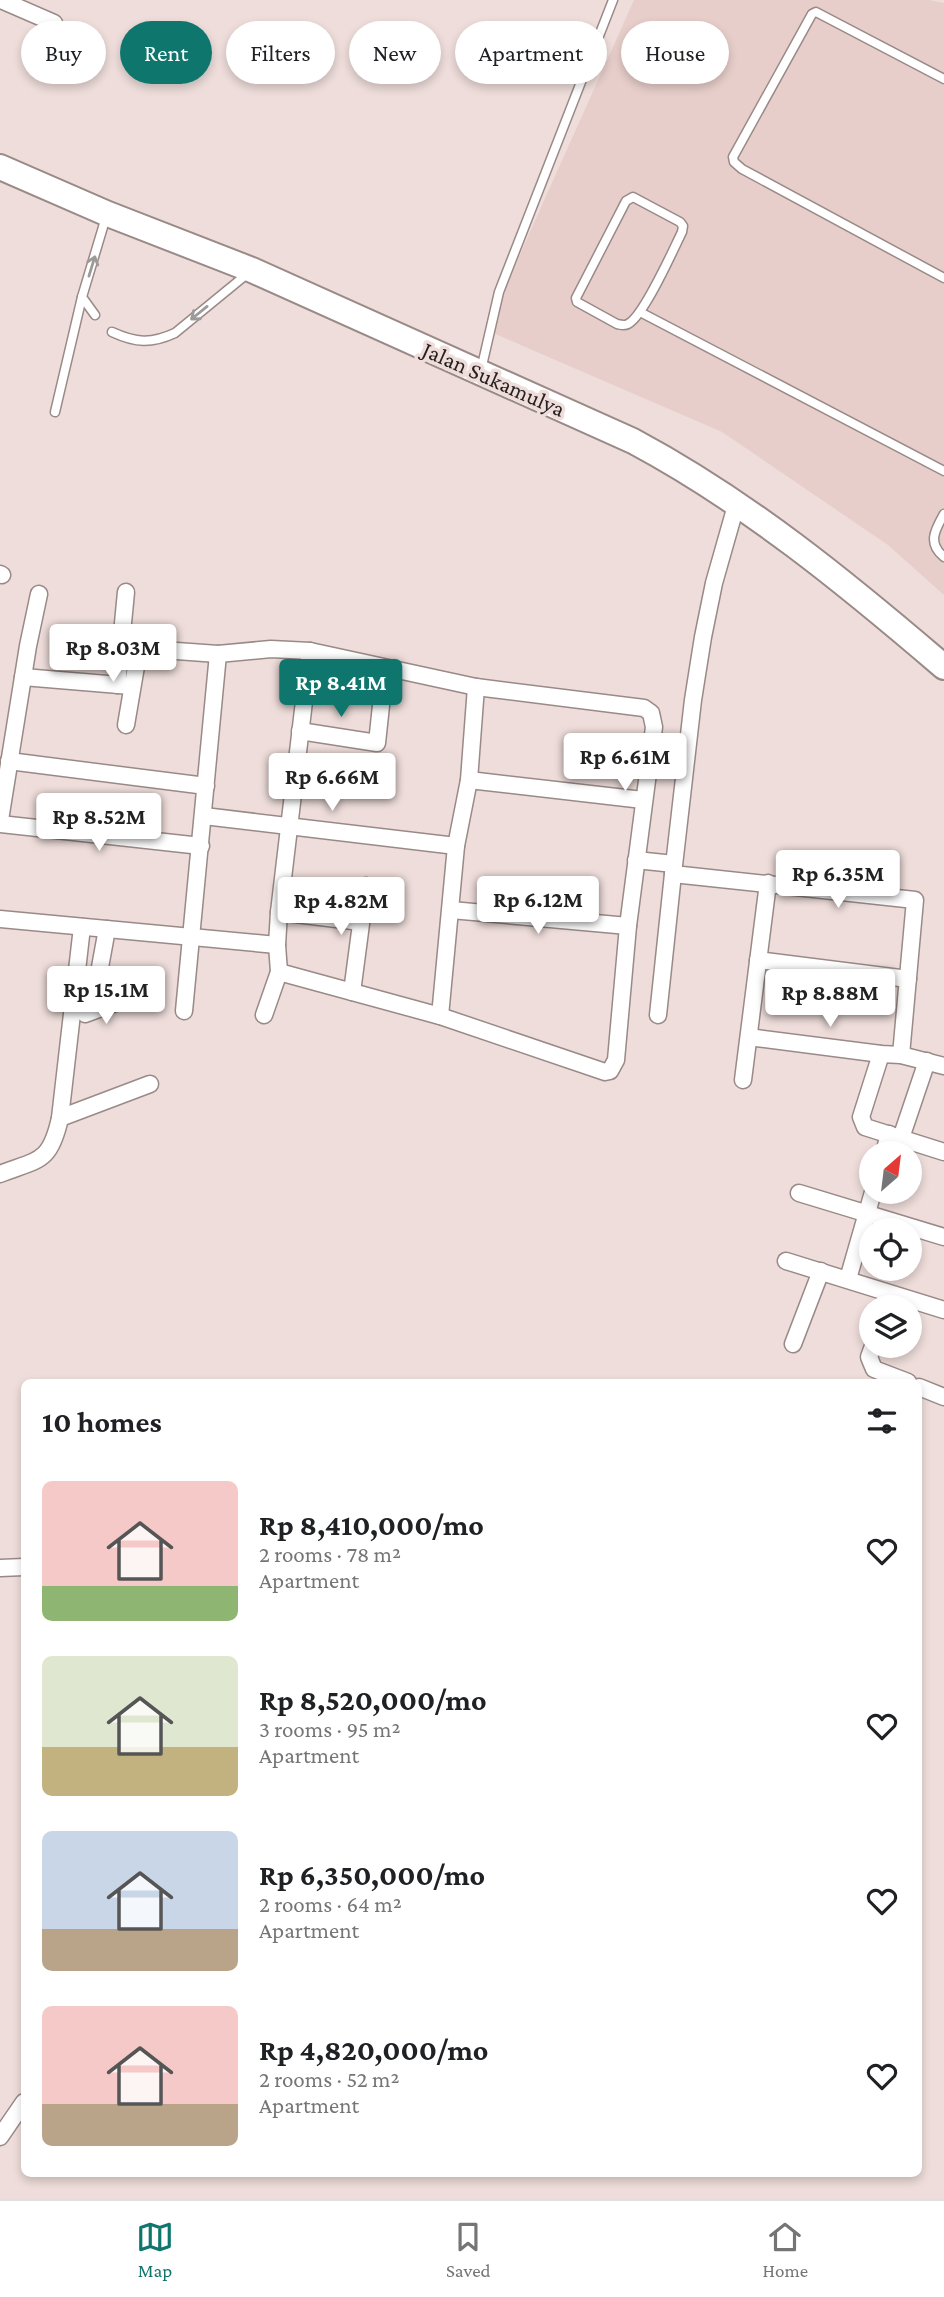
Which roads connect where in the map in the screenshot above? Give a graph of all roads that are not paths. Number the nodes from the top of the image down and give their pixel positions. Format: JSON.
{"nodes":[{"id":1,"x":1,"y":0,"type":"edge"},
{"id":2,"x":613,"y":0,"type":"edge"},
{"id":3,"x":49,"y":21,"type":"edge"},
{"id":4,"x":944,"y":79,"type":"edge"},
{"id":5,"x":0,"y":167,"type":"edge"},
{"id":6,"x":108,"y":214,"type":"junction"},
{"id":7,"x":252,"y":270,"type":"junction"},
{"id":8,"x":944,"y":278,"type":"edge"},
{"id":9,"x":82,"y":297,"type":"junction"},
{"id":10,"x":640,"y":312,"type":"junction"},
{"id":11,"x":95,"y":315,"type":"dead end"},
{"id":12,"x":112,"y":332,"type":"dead end"},
{"id":13,"x":481,"y":373,"type":"junction"},
{"id":14,"x":55,"y":412,"type":"dead end"},
{"id":15,"x":944,"y":471,"type":"edge"},
{"id":16,"x":737,"y":502,"type":"junction"},
{"id":17,"x":944,"y":514,"type":"edge"},
{"id":18,"x":944,"y":557,"type":"edge"},
{"id":19,"x":126,"y":592,"type":"dead end"},
{"id":20,"x":39,"y":594,"type":"dead end"},
{"id":21,"x":121,"y":647,"type":"junction"},
{"id":22,"x":139,"y":649,"type":"junction"},
{"id":23,"x":310,"y":651,"type":"junction"},
{"id":24,"x":218,"y":654,"type":"junction"},
{"id":25,"x":944,"y":667,"type":"edge"},
{"id":26,"x":385,"y":668,"type":"junction"},
{"id":27,"x":23,"y":677,"type":"junction"},
{"id":28,"x":124,"y":685,"type":"junction"},
{"id":29,"x":476,"y":687,"type":"junction"},
{"id":30,"x":127,"y":725,"type":"dead end"},
{"id":31,"x":300,"y":732,"type":"junction"},
{"id":32,"x":9,"y":761,"type":"junction"},
{"id":33,"x":469,"y":780,"type":"junction"},
{"id":34,"x":206,"y":786,"type":"junction"},
{"id":35,"x":643,"y":800,"type":"junction"},
{"id":36,"x":204,"y":816,"type":"junction"},
{"id":37,"x":0,"y":822,"type":"edge"},
{"id":38,"x":290,"y":827,"type":"junction"},
{"id":39,"x":201,"y":846,"type":"junction"},
{"id":40,"x":456,"y":846,"type":"junction"},
{"id":41,"x":636,"y":860,"type":"junction"},
{"id":42,"x":674,"y":869,"type":"junction"},
{"id":43,"x":768,"y":883,"type":"junction"},
{"id":44,"x":366,"y":886,"type":"dead end"},
{"id":45,"x":451,"y":910,"type":"junction"},
{"id":46,"x":279,"y":912,"type":"junction"},
{"id":47,"x":0,"y":919,"type":"edge"},
{"id":48,"x":361,"y":922,"type":"junction"},
{"id":49,"x":628,"y":926,"type":"junction"},
{"id":50,"x":82,"y":928,"type":"junction"},
{"id":51,"x":107,"y":929,"type":"junction"},
{"id":52,"x":190,"y":937,"type":"junction"},
{"id":53,"x":277,"y":945,"type":"junction"},
{"id":54,"x":758,"y":960,"type":"junction"},
{"id":55,"x":279,"y":972,"type":"junction"},
{"id":56,"x":908,"y":979,"type":"junction"},
{"id":57,"x":352,"y":992,"type":"junction"},
{"id":58,"x":129,"y":998,"type":"dead end"},
{"id":59,"x":92,"y":1011,"type":"junction"},
{"id":60,"x":184,"y":1011,"type":"dead end"},
{"id":61,"x":657,"y":1014,"type":"dead end"},
{"id":62,"x":264,"y":1016,"type":"dead end"},
{"id":63,"x":440,"y":1016,"type":"junction"},
{"id":64,"x":70,"y":1021,"type":"junction"},
{"id":65,"x":757,"y":1038,"type":"dead end"},
{"id":66,"x":881,"y":1054,"type":"junction"},
{"id":67,"x":901,"y":1055,"type":"junction"},
{"id":68,"x":927,"y":1061,"type":"junction"},
{"id":69,"x":944,"y":1066,"type":"edge"},
{"id":70,"x":743,"y":1080,"type":"dead end"},
{"id":71,"x":150,"y":1084,"type":"dead end"},
{"id":72,"x":60,"y":1118,"type":"junction"},
{"id":73,"x":895,"y":1136,"type":"junction"},
{"id":74,"x":892,"y":1141,"type":"edge"},
{"id":75,"x":944,"y":1152,"type":"edge"},
{"id":76,"x":0,"y":1174,"type":"edge"},
{"id":77,"x":799,"y":1193,"type":"dead end"},
{"id":78,"x":870,"y":1204,"type":"edge"},
{"id":79,"x":867,"y":1213,"type":"junction"},
{"id":80,"x":944,"y":1237,"type":"edge"},
{"id":81,"x":786,"y":1261,"type":"dead end"},
{"id":82,"x":821,"y":1271,"type":"junction"},
{"id":83,"x":848,"y":1279,"type":"junction"},
{"id":84,"x":879,"y":1295,"type":"edge"},
{"id":85,"x":922,"y":1306,"type":"edge"},
{"id":86,"x":944,"y":1310,"type":"edge"},
{"id":87,"x":793,"y":1344,"type":"dead end"},
{"id":88,"x":869,"y":1358,"type":"edge"},
{"id":89,"x":900,"y":1379,"type":"edge"},
{"id":90,"x":922,"y":1388,"type":"edge"},
{"id":91,"x":944,"y":1397,"type":"edge"},
{"id":92,"x":21,"y":1567,"type":"edge"},
{"id":93,"x":0,"y":1568,"type":"edge"},
{"id":94,"x":21,"y":2106,"type":"edge"},
{"id":95,"x":0,"y":2137,"type":"edge"}],
"edges":[{"from":1,"to":3,"type":"street"},
{"from":2,"to":13,"type":"lane"},
{"from":4,"to":8,"type":"lane"},
{"from":5,"to":6,"type":"main road","name":"Jalan Sukamulya"},
{"from":6,"to":7,"type":"main road","name":"Jalan Sukamulya"},
{"from":9,"to":6,"type":"lane","one_way":true},
{"from":7,"to":12,"type":"lane","one_way":true},
{"from":7,"to":13,"type":"main road","name":"Jalan Sukamulya"},
{"from":9,"to":11,"type":"lane"},
{"from":9,"to":14,"type":"lane"},
{"from":10,"to":10,"type":"lane"},
{"from":10,"to":15,"type":"lane"},
{"from":13,"to":16,"type":"main road","name":"Jalan Sukamulya"},
{"from":16,"to":25,"type":"main road","name":"Jalan Sukamulya"},
{"from":16,"to":42,"type":"street"},
{"from":17,"to":18,"type":"lane"},
{"from":19,"to":21,"type":"street"},
{"from":20,"to":27,"type":"street"},
{"from":21,"to":22,"type":"street"},
{"from":21,"to":28,"type":"street"},
{"from":22,"to":24,"type":"street"},
{"from":22,"to":28,"type":"street"},
{"from":23,"to":24,"type":"street"},
{"from":23,"to":26,"type":"street"},
{"from":23,"to":31,"type":"street"},
{"from":24,"to":34,"type":"street"},
{"from":26,"to":29,"type":"street"},
{"from":26,"to":31,"type":"street"},
{"from":27,"to":28,"type":"street"},
{"from":27,"to":32,"type":"street"},
{"from":28,"to":30,"type":"street"},
{"from":29,"to":33,"type":"street"},
{"from":29,"to":35,"type":"street"},
{"from":31,"to":38,"type":"street"},
{"from":32,"to":34,"type":"street"},
{"from":32,"to":37,"type":"street"},
{"from":33,"to":35,"type":"street"},
{"from":33,"to":40,"type":"street"},
{"from":34,"to":36,"type":"street"},
{"from":35,"to":41,"type":"street"},
{"from":36,"to":38,"type":"street"},
{"from":36,"to":39,"type":"street"},
{"from":37,"to":39,"type":"street"},
{"from":38,"to":40,"type":"street"},
{"from":38,"to":46,"type":"street"},
{"from":39,"to":52,"type":"street"},
{"from":40,"to":45,"type":"street"},
{"from":41,"to":42,"type":"street"},
{"from":41,"to":49,"type":"street"},
{"from":42,"to":43,"type":"street"},
{"from":42,"to":61,"type":"street"},
{"from":43,"to":54,"type":"street"},
{"from":43,"to":56,"type":"street"},
{"from":44,"to":48,"type":"street"},
{"from":45,"to":49,"type":"street"},
{"from":45,"to":63,"type":"street"},
{"from":46,"to":48,"type":"street"},
{"from":46,"to":53,"type":"street"},
{"from":47,"to":50,"type":"street"},
{"from":48,"to":57,"type":"street"},
{"from":49,"to":63,"type":"street"},
{"from":50,"to":51,"type":"street"},
{"from":50,"to":64,"type":"street"},
{"from":51,"to":52,"type":"street"},
{"from":51,"to":59,"type":"street"},
{"from":52,"to":53,"type":"street"},
{"from":52,"to":60,"type":"street"},
{"from":53,"to":55,"type":"street"},
{"from":54,"to":56,"type":"street"},
{"from":54,"to":70,"type":"street"},
{"from":55,"to":57,"type":"street"},
{"from":55,"to":62,"type":"street"},
{"from":56,"to":67,"type":"street"},
{"from":57,"to":63,"type":"street"},
{"from":58,"to":59,"type":"street"},
{"from":59,"to":64,"type":"street"},
{"from":64,"to":72,"type":"street"},
{"from":65,"to":66,"type":"street"},
{"from":66,"to":67,"type":"street"},
{"from":66,"to":73,"type":"street"},
{"from":67,"to":68,"type":"street"},
{"from":68,"to":69,"type":"street"},
{"from":68,"to":73,"type":"street"},
{"from":71,"to":72,"type":"street"},
{"from":72,"to":76,"type":"street"},
{"from":73,"to":74,"type":"street"},
{"from":73,"to":75,"type":"street"},
{"from":77,"to":79,"type":"street"},
{"from":78,"to":79,"type":"street"},
{"from":79,"to":80,"type":"street"},
{"from":79,"to":83,"type":"street"},
{"from":81,"to":82,"type":"street"},
{"from":82,"to":83,"type":"street"},
{"from":82,"to":87,"type":"street"},
{"from":83,"to":84,"type":"street"},
{"from":85,"to":86,"type":"street"},
{"from":88,"to":89,"type":"street"},
{"from":90,"to":91,"type":"street"},
{"from":92,"to":93,"type":"street"},
{"from":94,"to":95,"type":"street"}]}
